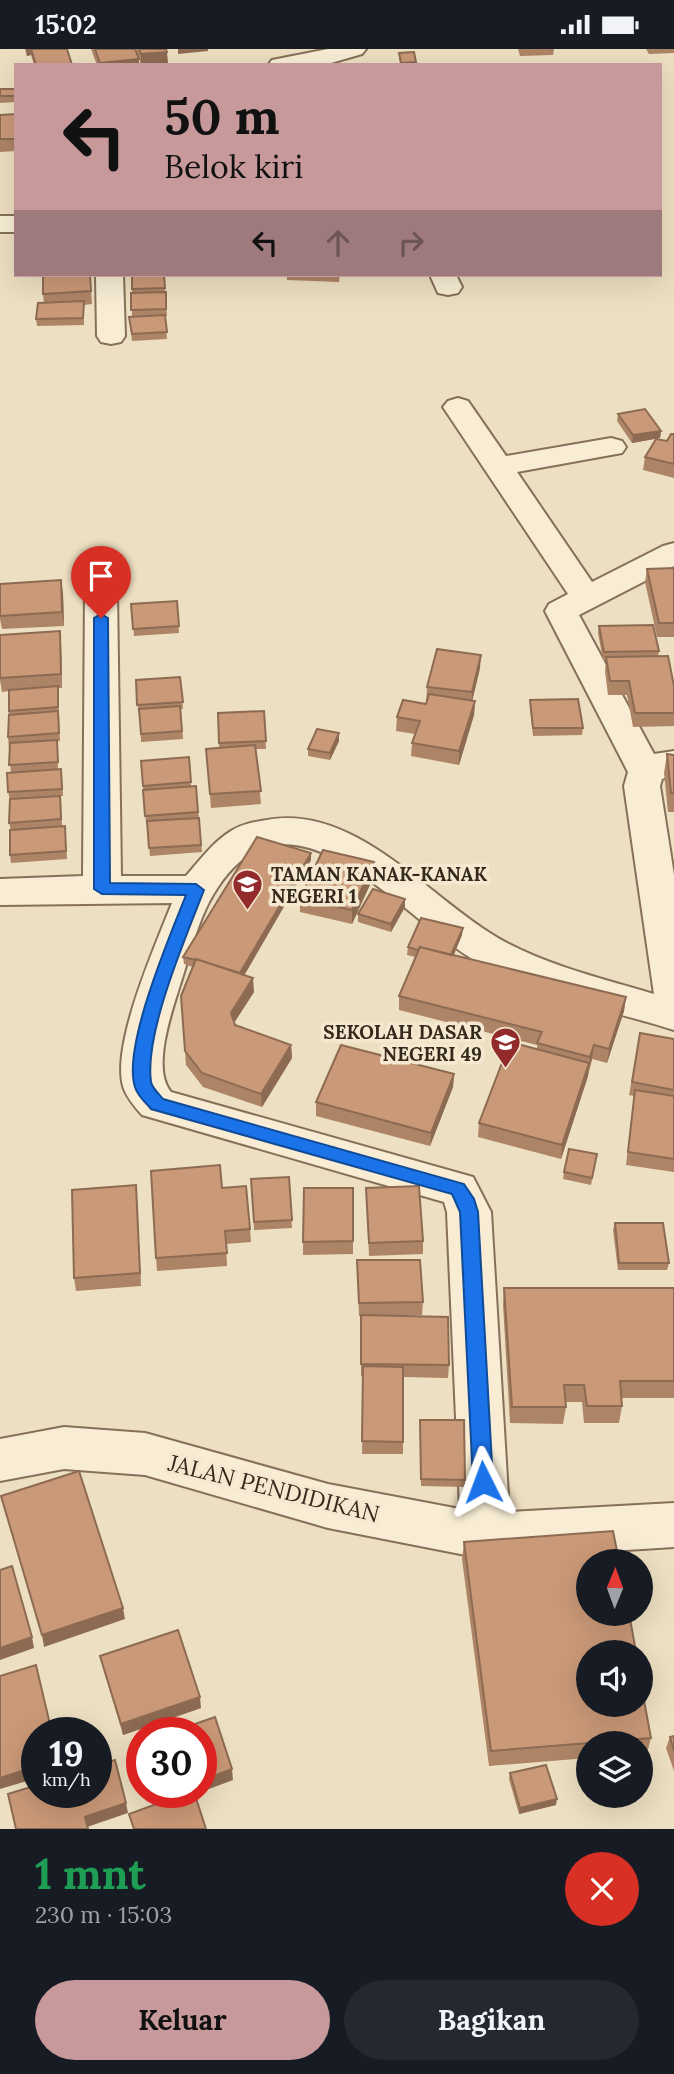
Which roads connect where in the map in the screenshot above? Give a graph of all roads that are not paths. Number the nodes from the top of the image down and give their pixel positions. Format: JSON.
{"nodes":[{"id":1,"x":354,"y":49,"type":"edge"},
{"id":2,"x":293,"y":63,"type":"edge"},
{"id":3,"x":109,"y":277,"type":"edge"},
{"id":4,"x":111,"y":336,"type":"dead end"},
{"id":5,"x":458,"y":407,"type":"dead end"},
{"id":6,"x":611,"y":447,"type":"dead end"},
{"id":7,"x":498,"y":466,"type":"junction"},
{"id":8,"x":674,"y":553,"type":"edge"},
{"id":9,"x":101,"y":591,"type":"dead end"},
{"id":10,"x":587,"y":598,"type":"junction"},
{"id":11,"x":660,"y":767,"type":"edge"},
{"id":12,"x":102,"y":889,"type":"junction"},
{"id":13,"x":196,"y":890,"type":"junction"},
{"id":14,"x":0,"y":892,"type":"edge"},
{"id":15,"x":674,"y":999,"type":"edge"},
{"id":16,"x":674,"y":1015,"type":"edge"},
{"id":17,"x":0,"y":1460,"type":"edge"},
{"id":18,"x":674,"y":1525,"type":"edge"},
{"id":19,"x":486,"y":1536,"type":"junction"}],
"edges":[{"from":1,"to":2,"type":"street"},
{"from":3,"to":4,"type":"street"},
{"from":5,"to":7,"type":"street"},
{"from":6,"to":7,"type":"street"},
{"from":7,"to":10,"type":"street"},
{"from":8,"to":10,"type":"street"},
{"from":9,"to":12,"type":"street"},
{"from":10,"to":11,"type":"street"},
{"from":11,"to":15,"type":"street"},
{"from":12,"to":13,"type":"street"},
{"from":12,"to":14,"type":"street"},
{"from":13,"to":16,"type":"street"},
{"from":13,"to":19,"type":"street"},
{"from":17,"to":19,"type":"street","name":"JALAN PENDIDIKAN"},
{"from":18,"to":19,"type":"street","name":"JALAN PENDIDIKAN"}]}
